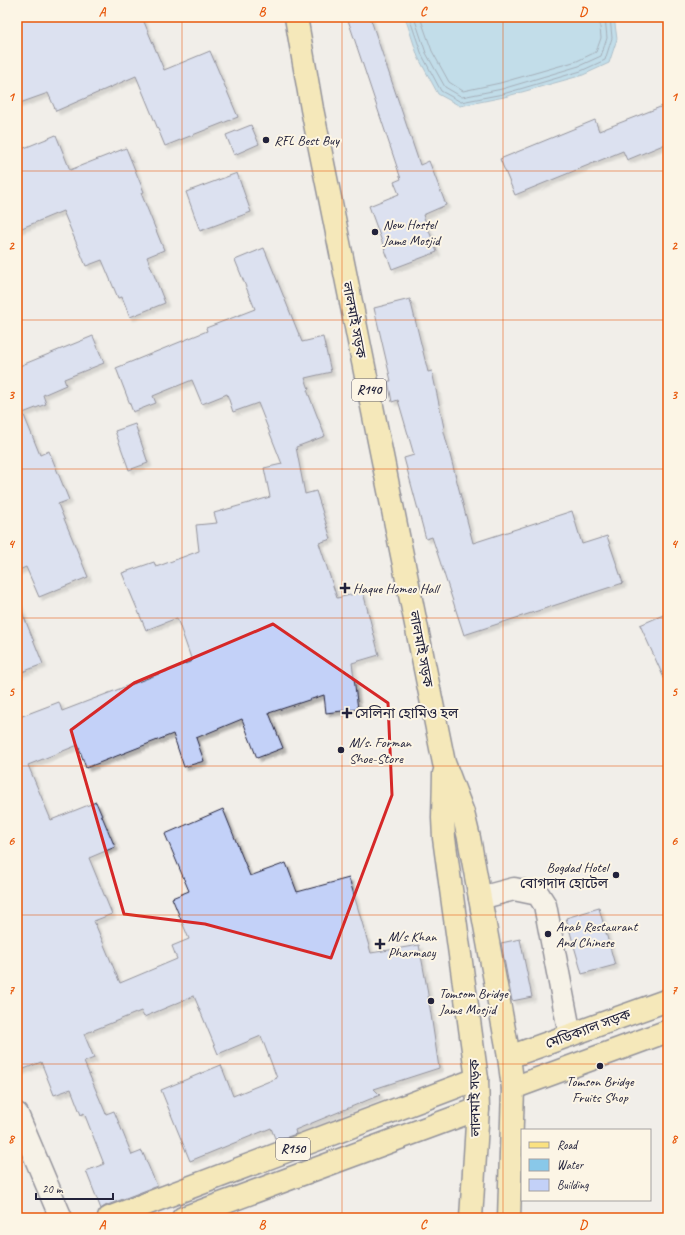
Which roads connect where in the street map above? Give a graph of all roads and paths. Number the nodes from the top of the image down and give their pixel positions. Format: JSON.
{"nodes":[{"id":1,"x":296,"y":17,"type":"edge"},
{"id":2,"x":444,"y":763,"type":"junction"},
{"id":3,"x":480,"y":898,"type":"junction"},
{"id":4,"x":668,"y":1000,"type":"edge"},
{"id":5,"x":668,"y":1031,"type":"edge"},
{"id":6,"x":570,"y":1035,"type":"junction"},
{"id":7,"x":508,"y":1057,"type":"junction"},
{"id":8,"x":477,"y":1079,"type":"junction"},
{"id":9,"x":513,"y":1088,"type":"junction"},
{"id":10,"x":478,"y":1109,"type":"junction"},
{"id":11,"x":17,"y":1114,"type":"edge"},
{"id":12,"x":60,"y":1218,"type":"edge"},
{"id":13,"x":109,"y":1218,"type":"edge"},
{"id":14,"x":182,"y":1218,"type":"edge"},
{"id":15,"x":471,"y":1218,"type":"edge"},
{"id":16,"x":509,"y":1218,"type":"edge"}],
"edges":[{"from":1,"to":2,"type":"main road","name":"লালমাই সড়ক","number":"R140"},
{"from":2,"to":3,"type":"main road","name":"লালমাই সড়ক","number":"R140"},
{"from":2,"to":8,"type":"main road","name":"লালমাই সড়ক","number":"R140"},
{"from":3,"to":6,"type":"street"},
{"from":3,"to":7,"type":"main road","name":"লালমাই সড়ক","number":"R140"},
{"from":4,"to":6,"type":"main road","name":"মেডিক্যাল সড়ক"},
{"from":5,"to":9,"type":"main road","name":"মেডিক্যাল সড়ক"},
{"from":6,"to":7,"type":"main road","name":"মেডিক্যাল সড়ক"},
{"from":7,"to":9,"type":"main road","name":"লালমাই সড়ক","number":"R140"},
{"from":8,"to":10,"type":"main road","name":"লালমাই সড়ক","number":"R140"},
{"from":8,"to":13,"type":"main road","number":"R150"},
{"from":9,"to":16,"type":"main road","name":"লালমাই সড়ক","number":"R140"},
{"from":10,"to":14,"type":"main road","number":"R150"},
{"from":10,"to":15,"type":"main road","name":"লালমাই সড়ক","number":"R140"},
{"from":11,"to":12,"type":"street"}]}
